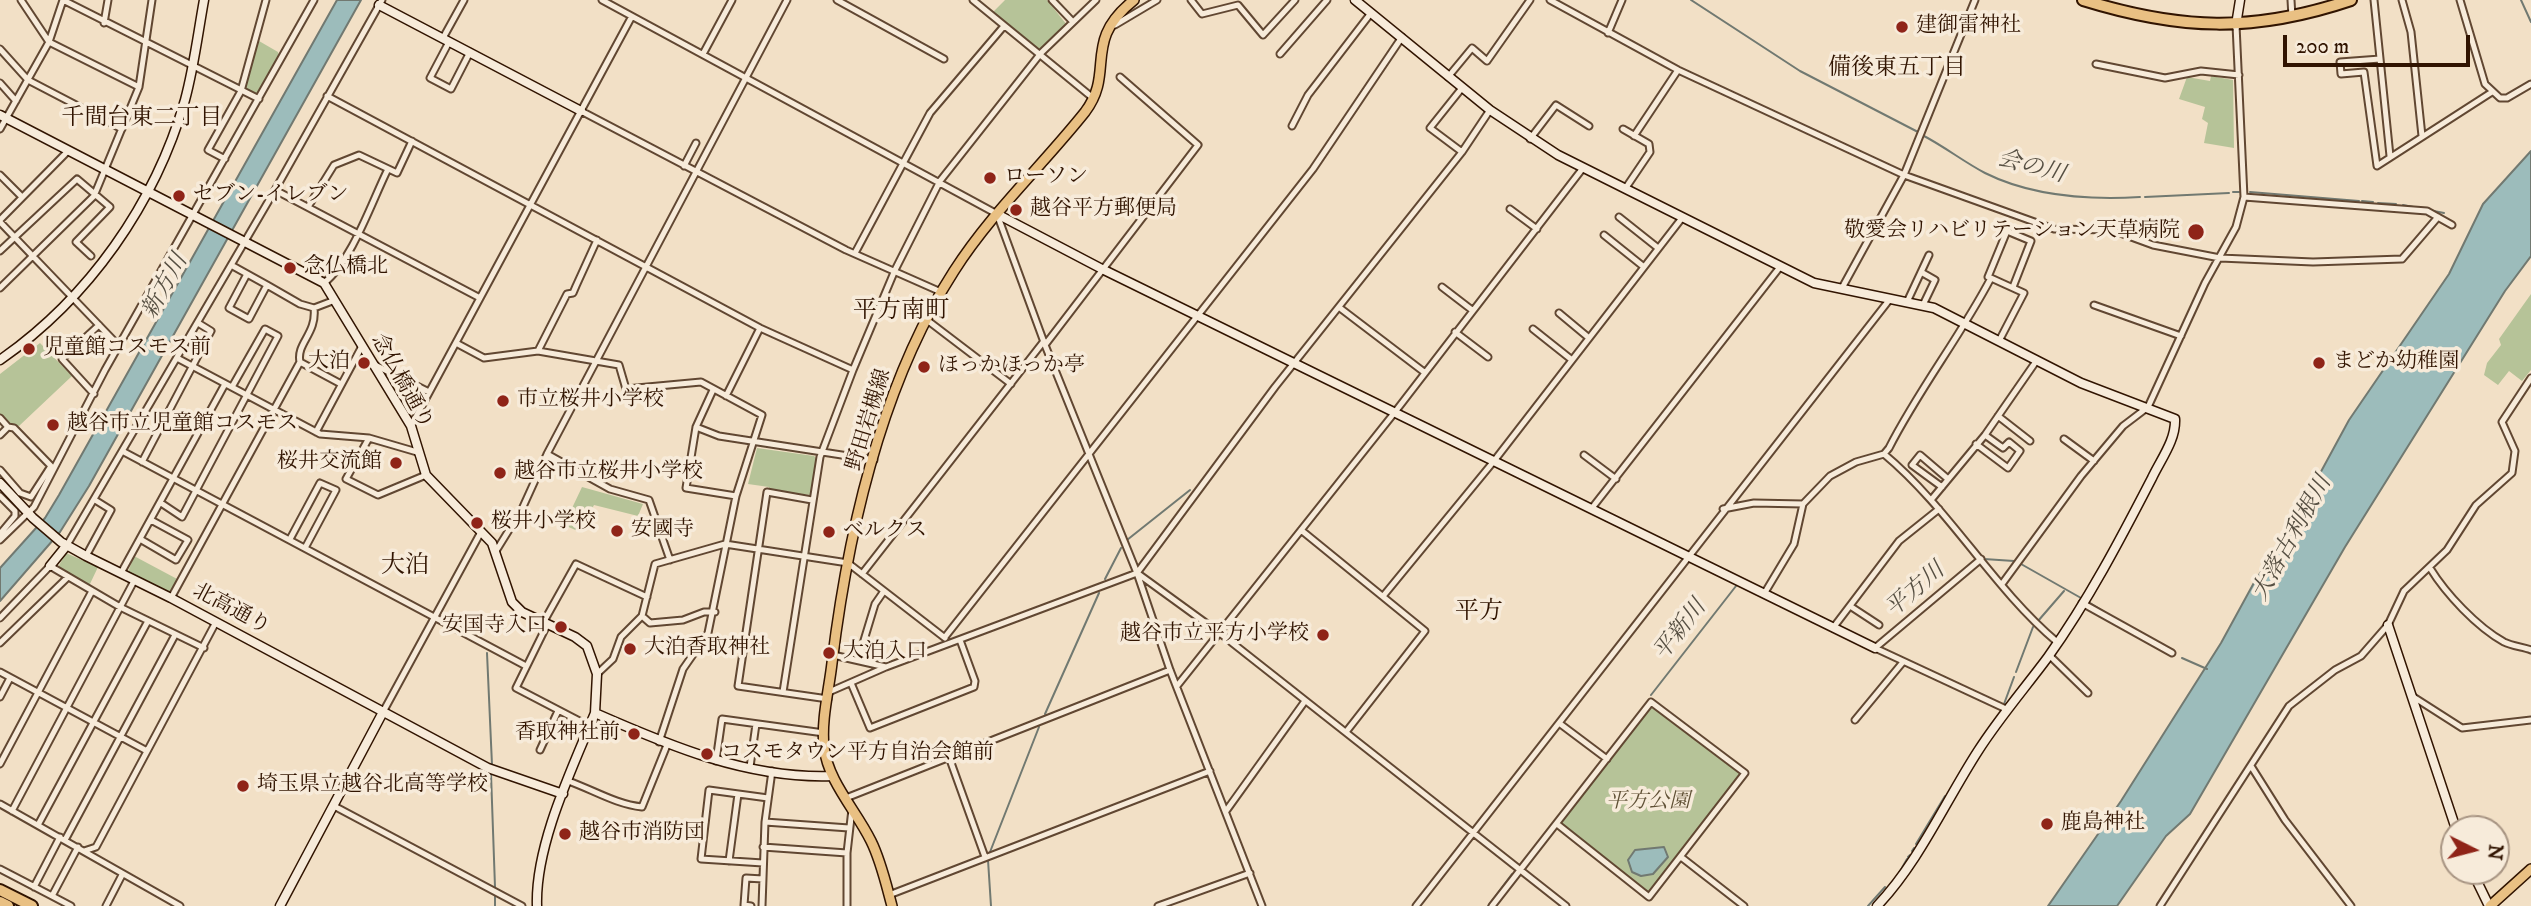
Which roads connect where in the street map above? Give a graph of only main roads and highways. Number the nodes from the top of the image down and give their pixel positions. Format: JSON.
{"nodes":[{"id":1,"x":1134,"y":0,"type":"edge"},
{"id":2,"x":2083,"y":0,"type":"edge"},
{"id":3,"x":2351,"y":0,"type":"edge"},
{"id":4,"x":2531,"y":869,"type":"edge"},
{"id":5,"x":0,"y":890,"type":"edge"},
{"id":6,"x":0,"y":902,"type":"edge"},
{"id":7,"x":8,"y":906,"type":"edge"},
{"id":8,"x":33,"y":906,"type":"edge"},
{"id":9,"x":892,"y":906,"type":"edge"},
{"id":10,"x":2490,"y":906,"type":"edge"}],
"edges":[{"from":1,"to":9,"type":"main road","name":"野田岩槻線"},
{"from":2,"to":3,"type":"highway"},
{"from":4,"to":10,"type":"main road"},
{"from":5,"to":8,"type":"highway"},
{"from":6,"to":7,"type":"highway"}]}
